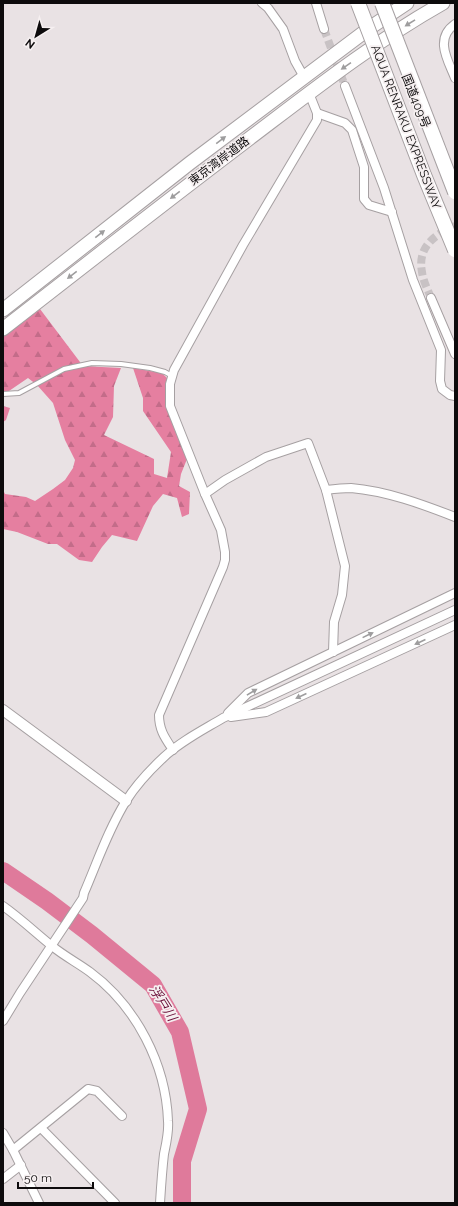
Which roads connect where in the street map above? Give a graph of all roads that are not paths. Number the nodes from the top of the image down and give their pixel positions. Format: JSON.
{"nodes":[{"id":1,"x":262,"y":3,"type":"edge"},
{"id":2,"x":316,"y":3,"type":"edge"},
{"id":3,"x":358,"y":3,"type":"edge"},
{"id":4,"x":364,"y":3,"type":"edge"},
{"id":5,"x":377,"y":3,"type":"edge"},
{"id":6,"x":382,"y":3,"type":"edge"},
{"id":7,"x":407,"y":3,"type":"edge"},
{"id":8,"x":443,"y":3,"type":"edge"},
{"id":9,"x":382,"y":19,"type":"junction"},
{"id":10,"x":455,"y":24,"type":"edge"},
{"id":11,"x":371,"y":27,"type":"junction"},
{"id":12,"x":324,"y":29,"type":"tunnel mouth"},
{"id":13,"x":389,"y":37,"type":"junction"},
{"id":14,"x":378,"y":45,"type":"junction"},
{"id":15,"x":304,"y":77,"type":"junction"},
{"id":16,"x":455,"y":78,"type":"edge"},
{"id":17,"x":345,"y":86,"type":"tunnel mouth"},
{"id":18,"x":310,"y":93,"type":"junction"},
{"id":19,"x":317,"y":113,"type":"junction"},
{"id":20,"x":455,"y":192,"type":"edge"},
{"id":21,"x":455,"y":199,"type":"edge"},
{"id":22,"x":392,"y":212,"type":"junction"},
{"id":23,"x":455,"y":240,"type":"edge"},
{"id":24,"x":455,"y":250,"type":"edge"},
{"id":25,"x":431,"y":298,"type":"tunnel mouth"},
{"id":26,"x":3,"y":310,"type":"edge"},
{"id":27,"x":3,"y":329,"type":"edge"},
{"id":28,"x":455,"y":354,"type":"edge"},
{"id":29,"x":172,"y":376,"type":"junction"},
{"id":30,"x":3,"y":394,"type":"edge"},
{"id":31,"x":455,"y":396,"type":"edge"},
{"id":32,"x":326,"y":490,"type":"junction"},
{"id":33,"x":205,"y":494,"type":"junction"},
{"id":34,"x":455,"y":517,"type":"edge"},
{"id":35,"x":455,"y":593,"type":"edge"},
{"id":36,"x":455,"y":610,"type":"edge"},
{"id":37,"x":455,"y":625,"type":"edge"},
{"id":38,"x":333,"y":652,"type":"junction"},
{"id":39,"x":3,"y":710,"type":"edge"},
{"id":40,"x":223,"y":718,"type":"junction"},
{"id":41,"x":173,"y":750,"type":"junction"},
{"id":42,"x":126,"y":801,"type":"junction"},
{"id":43,"x":3,"y":906,"type":"edge"},
{"id":44,"x":52,"y":946,"type":"junction"},
{"id":45,"x":3,"y":1022,"type":"edge"},
{"id":46,"x":122,"y":1116,"type":"dead end"},
{"id":47,"x":41,"y":1128,"type":"junction"},
{"id":48,"x":3,"y":1133,"type":"edge"},
{"id":49,"x":13,"y":1150,"type":"junction"},
{"id":50,"x":21,"y":1165,"type":"junction"},
{"id":51,"x":3,"y":1179,"type":"edge"},
{"id":52,"x":39,"y":1203,"type":"edge"},
{"id":53,"x":114,"y":1203,"type":"edge"},
{"id":54,"x":160,"y":1203,"type":"edge"}],
"edges":[{"from":1,"to":15,"type":"street"},
{"from":2,"to":12,"type":"street"},
{"from":3,"to":24,"type":"highway","name":"AQUA RENRAKU EXPRESSWAY","bridge":true},
{"from":4,"to":11,"type":"highway","name":"国道409号"},
{"from":5,"to":9,"type":"highway","name":"国道409号"},
{"from":6,"to":20,"type":"highway","name":"AQUA RENRAKU EXPRESSWAY","bridge":true},
{"from":7,"to":9,"type":"highway","name":"東京湾岸道路"},
{"from":8,"to":13,"type":"highway","name":"東京湾岸道路","one_way":true},
{"from":9,"to":11,"type":"highway","name":"東京湾岸道路"},
{"from":9,"to":13,"type":"highway","name":"国道409号"},
{"from":10,"to":16,"type":"street"},
{"from":11,"to":14,"type":"highway","name":"国道409号"},
{"from":11,"to":15,"type":"highway","name":"東京湾岸道路"},
{"from":13,"to":14,"type":"highway","name":"東京湾岸道路"},
{"from":13,"to":21,"type":"highway","name":"国道409号"},
{"from":14,"to":18,"type":"highway","name":"東京湾岸道路","one_way":true},
{"from":14,"to":23,"type":"highway","name":"国道409号"},
{"from":26,"to":15,"type":"highway","name":"東京湾岸道路","one_way":true},
{"from":17,"to":22,"type":"street"},
{"from":18,"to":19,"type":"street"},
{"from":18,"to":27,"type":"highway","name":"東京湾岸道路","one_way":true},
{"from":19,"to":22,"type":"street"},
{"from":19,"to":29,"type":"street"},
{"from":22,"to":31,"type":"street"},
{"from":25,"to":28,"type":"street"},
{"from":29,"to":30,"type":"lane"},
{"from":29,"to":33,"type":"street"},
{"from":32,"to":33,"type":"street"},
{"from":32,"to":34,"type":"street"},
{"from":32,"to":38,"type":"street"},
{"from":33,"to":41,"type":"street"},
{"from":38,"to":35,"type":"street","one_way":true},
{"from":36,"to":40,"type":"street"},
{"from":37,"to":40,"type":"street","one_way":true},
{"from":40,"to":38,"type":"street","one_way":true},
{"from":39,"to":42,"type":"street"},
{"from":40,"to":41,"type":"street"},
{"from":41,"to":42,"type":"street"},
{"from":42,"to":44,"type":"street"},
{"from":43,"to":44,"type":"street"},
{"from":44,"to":45,"type":"street"},
{"from":44,"to":54,"type":"street"},
{"from":46,"to":47,"type":"street"},
{"from":47,"to":49,"type":"street"},
{"from":47,"to":53,"type":"street"},
{"from":48,"to":49,"type":"street"},
{"from":49,"to":50,"type":"street"},
{"from":50,"to":51,"type":"street"},
{"from":50,"to":52,"type":"street"}]}
